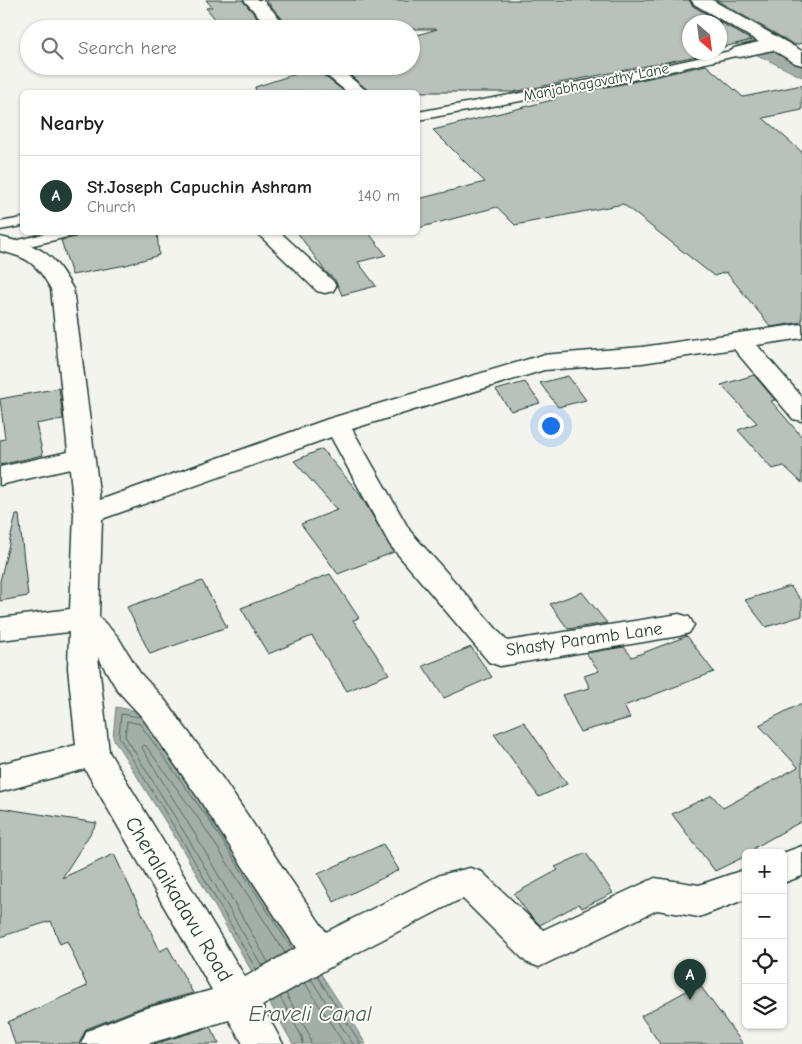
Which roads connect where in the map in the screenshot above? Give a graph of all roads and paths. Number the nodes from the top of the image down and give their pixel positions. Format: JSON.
{"nodes":[{"id":1,"x":253,"y":0,"type":"edge"},
{"id":2,"x":700,"y":0,"type":"edge"},
{"id":3,"x":272,"y":20,"type":"edge"},
{"id":4,"x":771,"y":44,"type":"junction"},
{"id":5,"x":740,"y":52,"type":"joint"},
{"id":6,"x":802,"y":59,"type":"edge"},
{"id":7,"x":336,"y":75,"type":"edge"},
{"id":8,"x":355,"y":90,"type":"edge"},
{"id":9,"x":420,"y":116,"type":"edge"},
{"id":10,"x":20,"y":224,"type":"edge"},
{"id":11,"x":42,"y":235,"type":"edge"},
{"id":12,"x":270,"y":235,"type":"edge"},
{"id":13,"x":4,"y":239,"type":"edge"},
{"id":14,"x":325,"y":286,"type":"dead end"},
{"id":15,"x":802,"y":331,"type":"edge"},
{"id":16,"x":740,"y":340,"type":"junction"},
{"id":17,"x":802,"y":413,"type":"edge"},
{"id":18,"x":337,"y":425,"type":"junction"},
{"id":19,"x":81,"y":458,"type":"junction"},
{"id":20,"x":0,"y":476,"type":"edge"},
{"id":21,"x":88,"y":514,"type":"junction"},
{"id":22,"x":84,"y":619,"type":"junction"},
{"id":23,"x":680,"y":625,"type":"dead end"},
{"id":24,"x":0,"y":629,"type":"edge"},
{"id":25,"x":93,"y":754,"type":"junction"},
{"id":26,"x":0,"y":778,"type":"edge"},
{"id":27,"x":802,"y":861,"type":"edge"},
{"id":28,"x":787,"y":867,"type":"edge"},
{"id":29,"x":742,"y":885,"type":"edge"},
{"id":30,"x":320,"y":954,"type":"junction"},
{"id":31,"x":245,"y":996,"type":"junction"},
{"id":32,"x":100,"y":1044,"type":"edge"},
{"id":33,"x":264,"y":1044,"type":"edge"}],
"edges":[{"from":1,"to":3,"type":"street"},
{"from":2,"to":4,"type":"street"},
{"from":4,"to":5,"type":"street","name":"Manjabhagavathy Lane"},
{"from":4,"to":6,"type":"street"},
{"from":5,"to":9,"type":"lane","name":"Manjabhagavathy Lane"},
{"from":7,"to":8,"type":"street"},
{"from":10,"to":13,"type":"lane"},
{"from":11,"to":13,"type":"lane"},
{"from":12,"to":14,"type":"street"},
{"from":13,"to":19,"type":"street"},
{"from":15,"to":16,"type":"street"},
{"from":16,"to":17,"type":"street"},
{"from":16,"to":18,"type":"street"},
{"from":18,"to":21,"type":"street"},
{"from":18,"to":23,"type":"street","name":"Shasty Paramb Lane"},
{"from":19,"to":20,"type":"street"},
{"from":19,"to":21,"type":"street"},
{"from":21,"to":22,"type":"street"},
{"from":22,"to":24,"type":"street"},
{"from":22,"to":25,"type":"street"},
{"from":22,"to":30,"type":"street"},
{"from":25,"to":26,"type":"street"},
{"from":25,"to":31,"type":"street","name":"Cheralaikadavu Road"},
{"from":27,"to":28,"type":"street"},
{"from":29,"to":30,"type":"street"},
{"from":30,"to":31,"type":"street"},
{"from":31,"to":32,"type":"street"},
{"from":31,"to":33,"type":"street","name":"Cheralaikadavu Road"}]}
